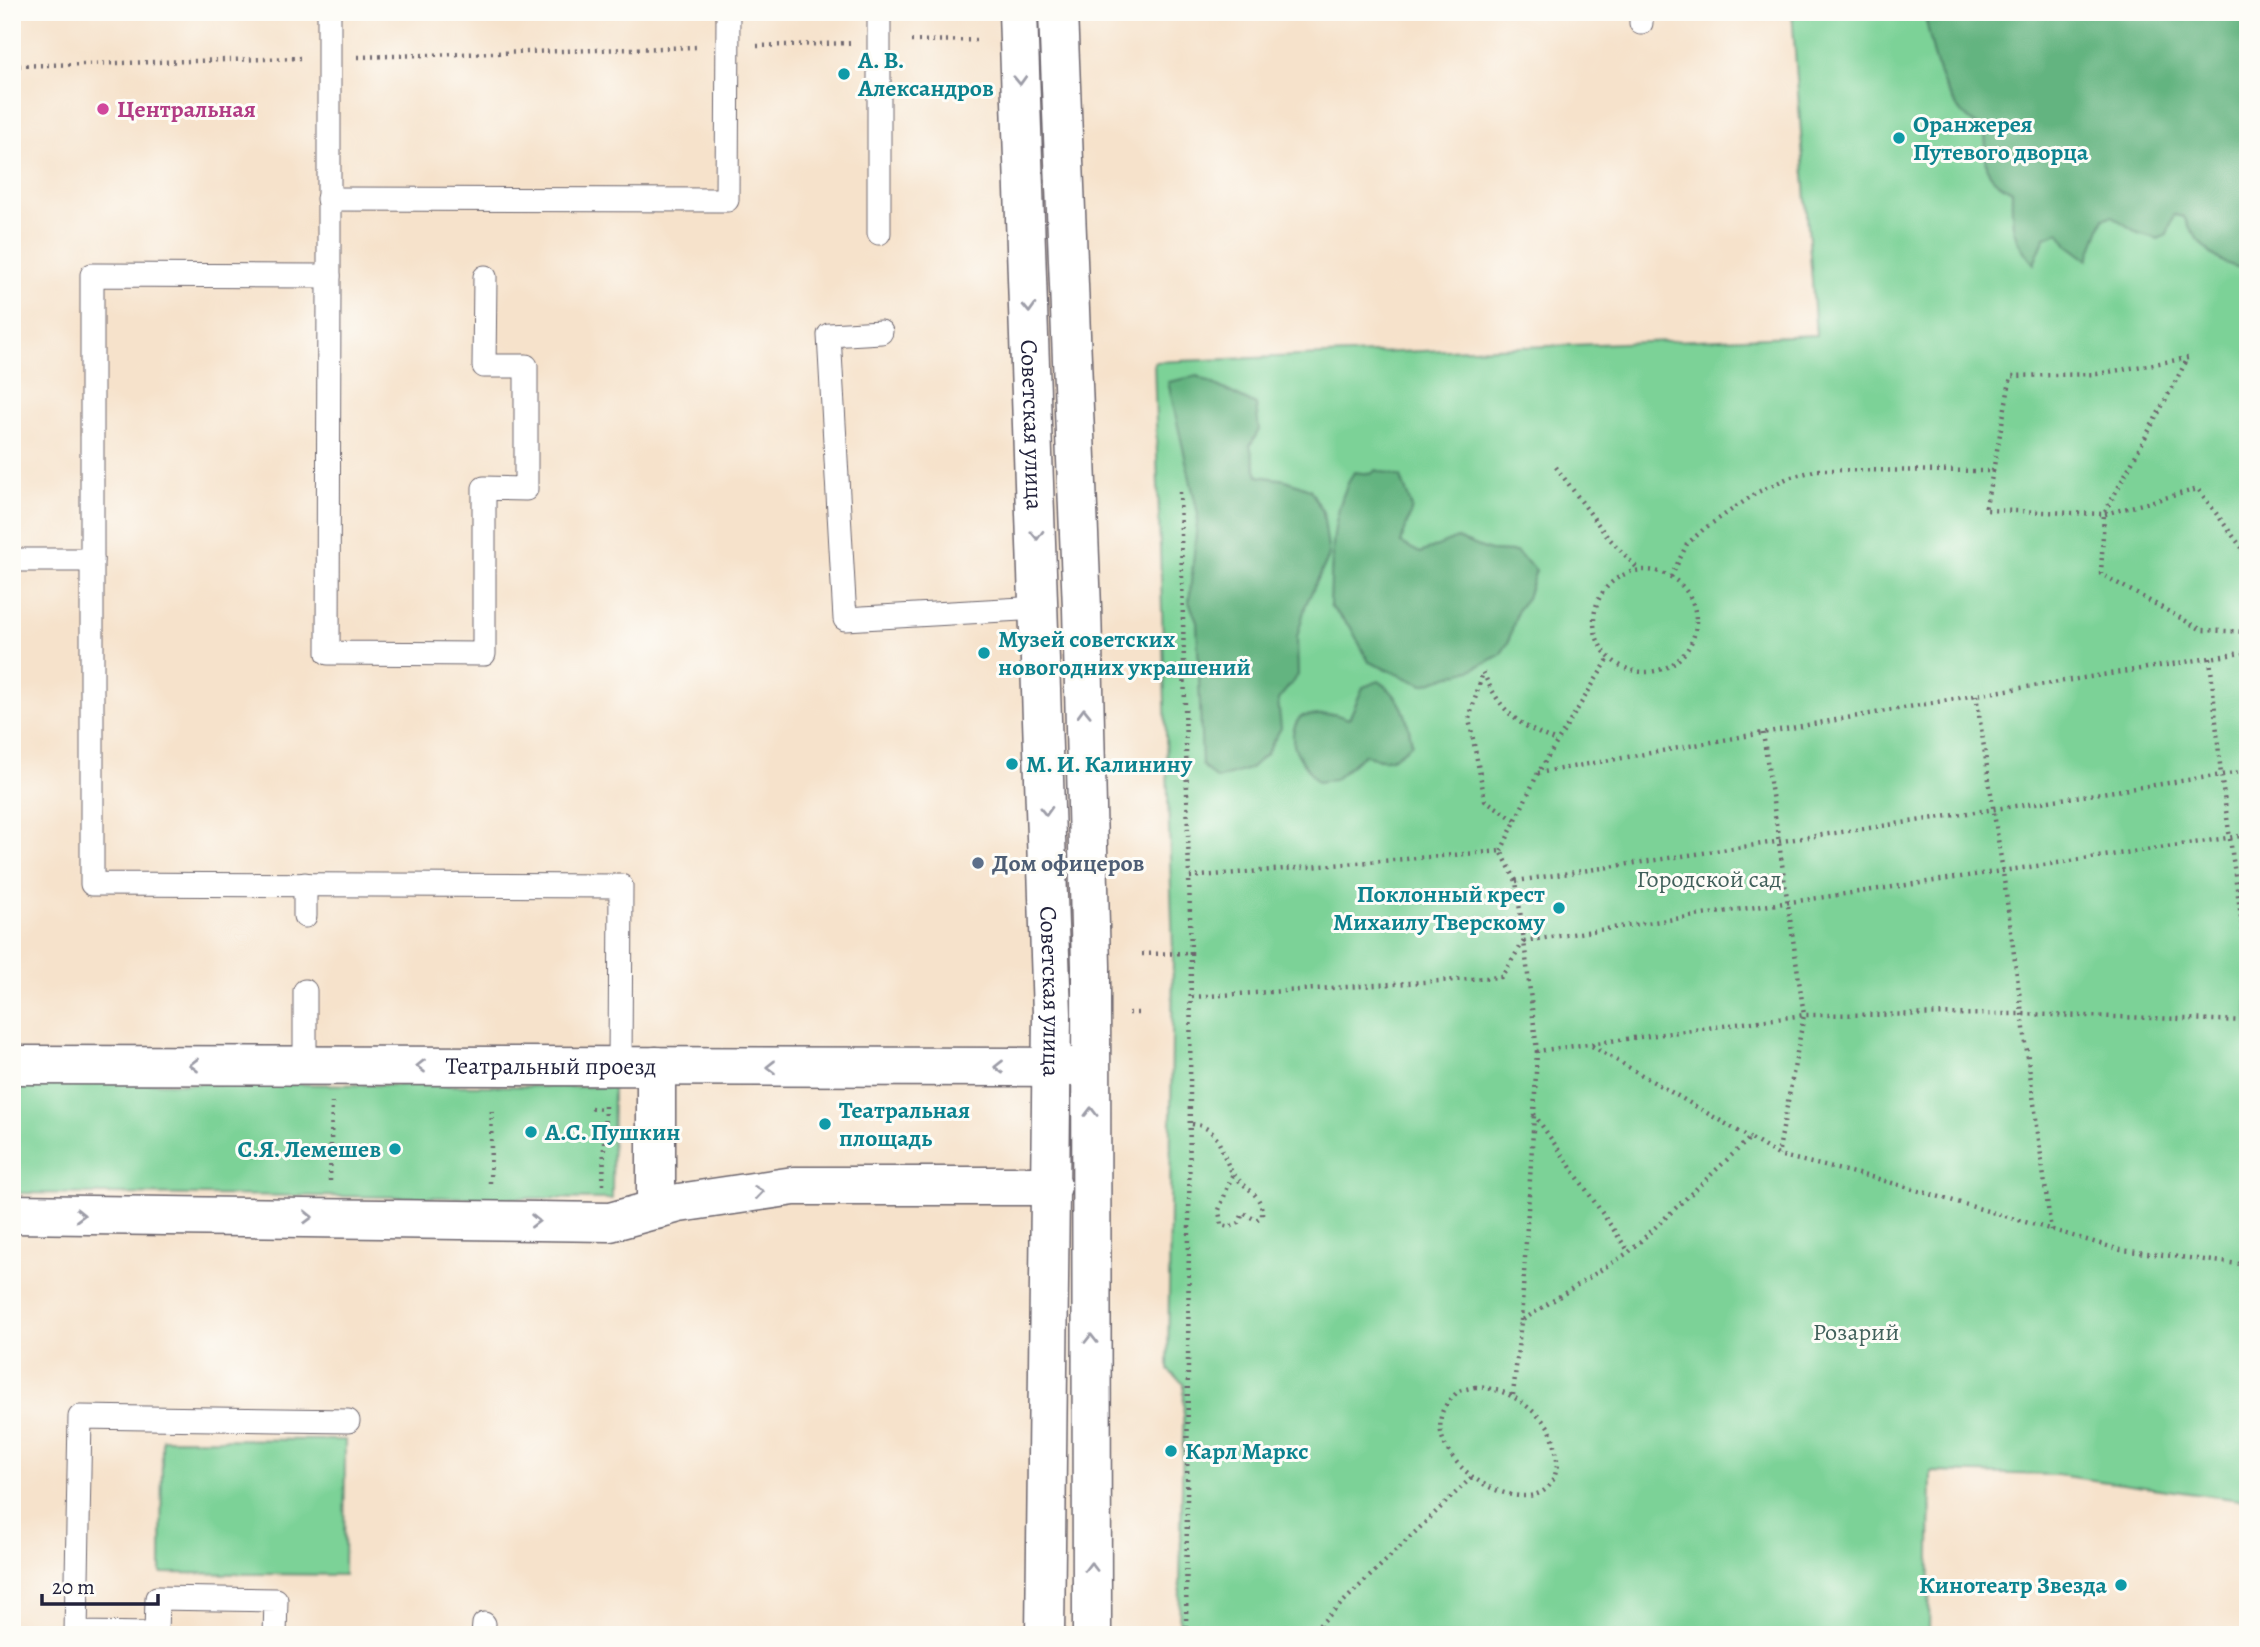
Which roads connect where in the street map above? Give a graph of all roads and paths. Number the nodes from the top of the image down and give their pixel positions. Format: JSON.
{"nodes":[{"id":1,"x":329,"y":12,"type":"edge"},
{"id":2,"x":728,"y":12,"type":"edge"},
{"id":3,"x":879,"y":12,"type":"edge"},
{"id":4,"x":1018,"y":12,"type":"edge"},
{"id":5,"x":1058,"y":12,"type":"edge"},
{"id":6,"x":990,"y":39,"type":"dead end"},
{"id":7,"x":880,"y":42,"type":"junction"},
{"id":8,"x":728,"y":47,"type":"junction"},
{"id":9,"x":329,"y":57,"type":"junction"},
{"id":10,"x":12,"y":66,"type":"edge"},
{"id":11,"x":328,"y":199,"type":"junction"},
{"id":12,"x":879,"y":233,"type":"dead end"},
{"id":13,"x":329,"y":276,"type":"junction"},
{"id":14,"x":485,"y":277,"type":"dead end"},
{"id":15,"x":881,"y":332,"type":"dead end"},
{"id":16,"x":1556,"y":467,"type":"dead end"},
{"id":17,"x":1993,"y":471,"type":"junction"},
{"id":18,"x":1180,"y":492,"type":"dead end"},
{"id":19,"x":2104,"y":514,"type":"junction"},
{"id":20,"x":2248,"y":556,"type":"edge"},
{"id":21,"x":12,"y":560,"type":"edge"},
{"id":22,"x":92,"y":560,"type":"junction"},
{"id":23,"x":1639,"y":570,"type":"junction"},
{"id":24,"x":1671,"y":577,"type":"junction"},
{"id":25,"x":1039,"y":608,"type":"junction"},
{"id":26,"x":2248,"y":632,"type":"edge"},
{"id":27,"x":2248,"y":652,"type":"edge"},
{"id":28,"x":1609,"y":658,"type":"junction"},
{"id":29,"x":2210,"y":658,"type":"junction"},
{"id":30,"x":1976,"y":695,"type":"junction"},
{"id":31,"x":1763,"y":733,"type":"junction"},
{"id":32,"x":1557,"y":741,"type":"junction"},
{"id":33,"x":2248,"y":771,"type":"edge"},
{"id":34,"x":1538,"y":773,"type":"junction"},
{"id":35,"x":2221,"y":775,"type":"junction"},
{"id":36,"x":1993,"y":810,"type":"junction"},
{"id":37,"x":1515,"y":820,"type":"junction"},
{"id":38,"x":2248,"y":835,"type":"edge"},
{"id":39,"x":2229,"y":838,"type":"junction"},
{"id":40,"x":1779,"y":843,"type":"junction"},
{"id":41,"x":1501,"y":851,"type":"junction"},
{"id":42,"x":2003,"y":872,"type":"junction"},
{"id":43,"x":1189,"y":877,"type":"junction"},
{"id":44,"x":1516,"y":881,"type":"junction"},
{"id":45,"x":305,"y":884,"type":"junction"},
{"id":46,"x":1788,"y":904,"type":"junction"},
{"id":47,"x":305,"y":916,"type":"dead end"},
{"id":48,"x":1524,"y":942,"type":"junction"},
{"id":49,"x":1191,"y":953,"type":"junction"},
{"id":50,"x":1142,"y":954,"type":"dead end"},
{"id":51,"x":2248,"y":966,"type":"edge"},
{"id":52,"x":305,"y":991,"type":"dead end"},
{"id":53,"x":1192,"y":997,"type":"junction"},
{"id":54,"x":2020,"y":1014,"type":"junction"},
{"id":55,"x":1804,"y":1015,"type":"junction"},
{"id":56,"x":2248,"y":1021,"type":"edge"},
{"id":57,"x":1592,"y":1045,"type":"junction"},
{"id":58,"x":1536,"y":1051,"type":"junction"},
{"id":59,"x":12,"y":1065,"type":"edge"},
{"id":60,"x":318,"y":1065,"type":"junction"},
{"id":61,"x":638,"y":1066,"type":"junction"},
{"id":62,"x":1052,"y":1067,"type":"junction"},
{"id":63,"x":1091,"y":1068,"type":"junction"},
{"id":64,"x":492,"y":1107,"type":"dead end"},
{"id":65,"x":1534,"y":1114,"type":"junction"},
{"id":66,"x":1192,"y":1124,"type":"junction"},
{"id":67,"x":1750,"y":1138,"type":"junction"},
{"id":68,"x":1778,"y":1155,"type":"junction"},
{"id":69,"x":1233,"y":1173,"type":"junction"},
{"id":70,"x":490,"y":1184,"type":"dead end"},
{"id":71,"x":1052,"y":1186,"type":"junction"},
{"id":72,"x":656,"y":1210,"type":"junction"},
{"id":73,"x":12,"y":1214,"type":"edge"},
{"id":74,"x":330,"y":1217,"type":"junction"},
{"id":75,"x":610,"y":1222,"type":"junction"},
{"id":76,"x":2051,"y":1230,"type":"junction"},
{"id":77,"x":1629,"y":1252,"type":"junction"},
{"id":78,"x":2248,"y":1265,"type":"edge"},
{"id":79,"x":1521,"y":1321,"type":"junction"},
{"id":80,"x":1513,"y":1395,"type":"junction"},
{"id":81,"x":348,"y":1421,"type":"dead end"},
{"id":82,"x":1472,"y":1477,"type":"junction"},
{"id":83,"x":275,"y":1635,"type":"edge"},
{"id":84,"x":1045,"y":1635,"type":"edge"},
{"id":85,"x":1091,"y":1635,"type":"edge"},
{"id":86,"x":1186,"y":1635,"type":"edge"},
{"id":87,"x":1309,"y":1635,"type":"edge"}],
"edges":[{"from":1,"to":9,"type":"lane"},
{"from":2,"to":8,"type":"lane"},
{"from":3,"to":7,"type":"lane"},
{"from":4,"to":25,"type":"main road","name":"Советская улица","one_way":true},
{"from":63,"to":5,"type":"main road","name":"Советская улица","one_way":true},
{"from":6,"to":7,"type":"path"},
{"from":7,"to":8,"type":"path"},
{"from":7,"to":12,"type":"lane"},
{"from":8,"to":9,"type":"path"},
{"from":8,"to":11,"type":"lane"},
{"from":9,"to":10,"type":"path"},
{"from":9,"to":11,"type":"lane"},
{"from":11,"to":13,"type":"lane"},
{"from":13,"to":14,"type":"lane"},
{"from":13,"to":22,"type":"lane"},
{"from":15,"to":25,"type":"lane"},
{"from":16,"to":23,"type":"path"},
{"from":17,"to":19,"type":"path"},
{"from":17,"to":19,"type":"path"},
{"from":17,"to":24,"type":"path"},
{"from":18,"to":43,"type":"path"},
{"from":19,"to":20,"type":"path"},
{"from":19,"to":26,"type":"path"},
{"from":21,"to":22,"type":"lane"},
{"from":22,"to":45,"type":"lane"},
{"from":23,"to":24,"type":"path"},
{"from":23,"to":28,"type":"path"},
{"from":24,"to":28,"type":"path"},
{"from":25,"to":62,"type":"main road","name":"Советская улица","one_way":true},
{"from":27,"to":29,"type":"path"},
{"from":28,"to":32,"type":"path"},
{"from":29,"to":30,"type":"path"},
{"from":29,"to":35,"type":"path"},
{"from":30,"to":31,"type":"path"},
{"from":30,"to":36,"type":"path"},
{"from":31,"to":34,"type":"path"},
{"from":31,"to":40,"type":"path"},
{"from":32,"to":34,"type":"path"},
{"from":32,"to":37,"type":"path"},
{"from":33,"to":35,"type":"path"},
{"from":34,"to":37,"type":"path"},
{"from":35,"to":36,"type":"path"},
{"from":35,"to":39,"type":"path"},
{"from":36,"to":40,"type":"path"},
{"from":36,"to":42,"type":"path"},
{"from":37,"to":41,"type":"path"},
{"from":38,"to":39,"type":"path"},
{"from":39,"to":42,"type":"path"},
{"from":39,"to":51,"type":"path"},
{"from":40,"to":44,"type":"path"},
{"from":40,"to":46,"type":"path"},
{"from":41,"to":43,"type":"path"},
{"from":41,"to":44,"type":"path"},
{"from":42,"to":46,"type":"path"},
{"from":42,"to":54,"type":"path"},
{"from":43,"to":49,"type":"path"},
{"from":44,"to":48,"type":"path"},
{"from":45,"to":47,"type":"lane"},
{"from":45,"to":61,"type":"lane"},
{"from":46,"to":48,"type":"path"},
{"from":46,"to":55,"type":"path"},
{"from":48,"to":53,"type":"path"},
{"from":48,"to":58,"type":"path"},
{"from":49,"to":50,"type":"path"},
{"from":49,"to":53,"type":"path"},
{"from":52,"to":60,"type":"lane"},
{"from":53,"to":66,"type":"path"},
{"from":54,"to":55,"type":"path"},
{"from":54,"to":56,"type":"path"},
{"from":54,"to":76,"type":"path"},
{"from":55,"to":57,"type":"path"},
{"from":55,"to":68,"type":"path"},
{"from":57,"to":58,"type":"path"},
{"from":57,"to":67,"type":"path"},
{"from":58,"to":65,"type":"path"},
{"from":60,"to":59,"type":"main road","name":"Театральный проезд","one_way":true},
{"from":61,"to":60,"type":"main road","name":"Театральный проезд","one_way":true},
{"from":60,"to":74,"type":"path"},
{"from":62,"to":61,"type":"main road","name":"Театральный проезд","one_way":true},
{"from":61,"to":72,"type":"main road"},
{"from":61,"to":75,"type":"path"},
{"from":62,"to":63,"type":"main road","name":"Театральный проезд"},
{"from":62,"to":71,"type":"main road","name":"Советская улица"},
{"from":85,"to":63,"type":"main road","name":"Советская улица","one_way":true},
{"from":64,"to":70,"type":"path"},
{"from":65,"to":77,"type":"path"},
{"from":65,"to":79,"type":"path"},
{"from":66,"to":69,"type":"path"},
{"from":66,"to":86,"type":"path"},
{"from":67,"to":68,"type":"path"},
{"from":67,"to":77,"type":"path"},
{"from":68,"to":76,"type":"path"},
{"from":69,"to":69,"type":"path"},
{"from":72,"to":71,"type":"main road","one_way":true},
{"from":71,"to":84,"type":"main road","name":"Советская улица"},
{"from":72,"to":75,"type":"main road"},
{"from":73,"to":74,"type":"main road","one_way":true},
{"from":74,"to":75,"type":"main road","one_way":true},
{"from":76,"to":78,"type":"path"},
{"from":77,"to":79,"type":"path"},
{"from":79,"to":80,"type":"path"},
{"from":80,"to":82,"type":"path"},
{"from":80,"to":82,"type":"path"},
{"from":81,"to":83,"type":"lane"},
{"from":82,"to":87,"type":"path"}]}
